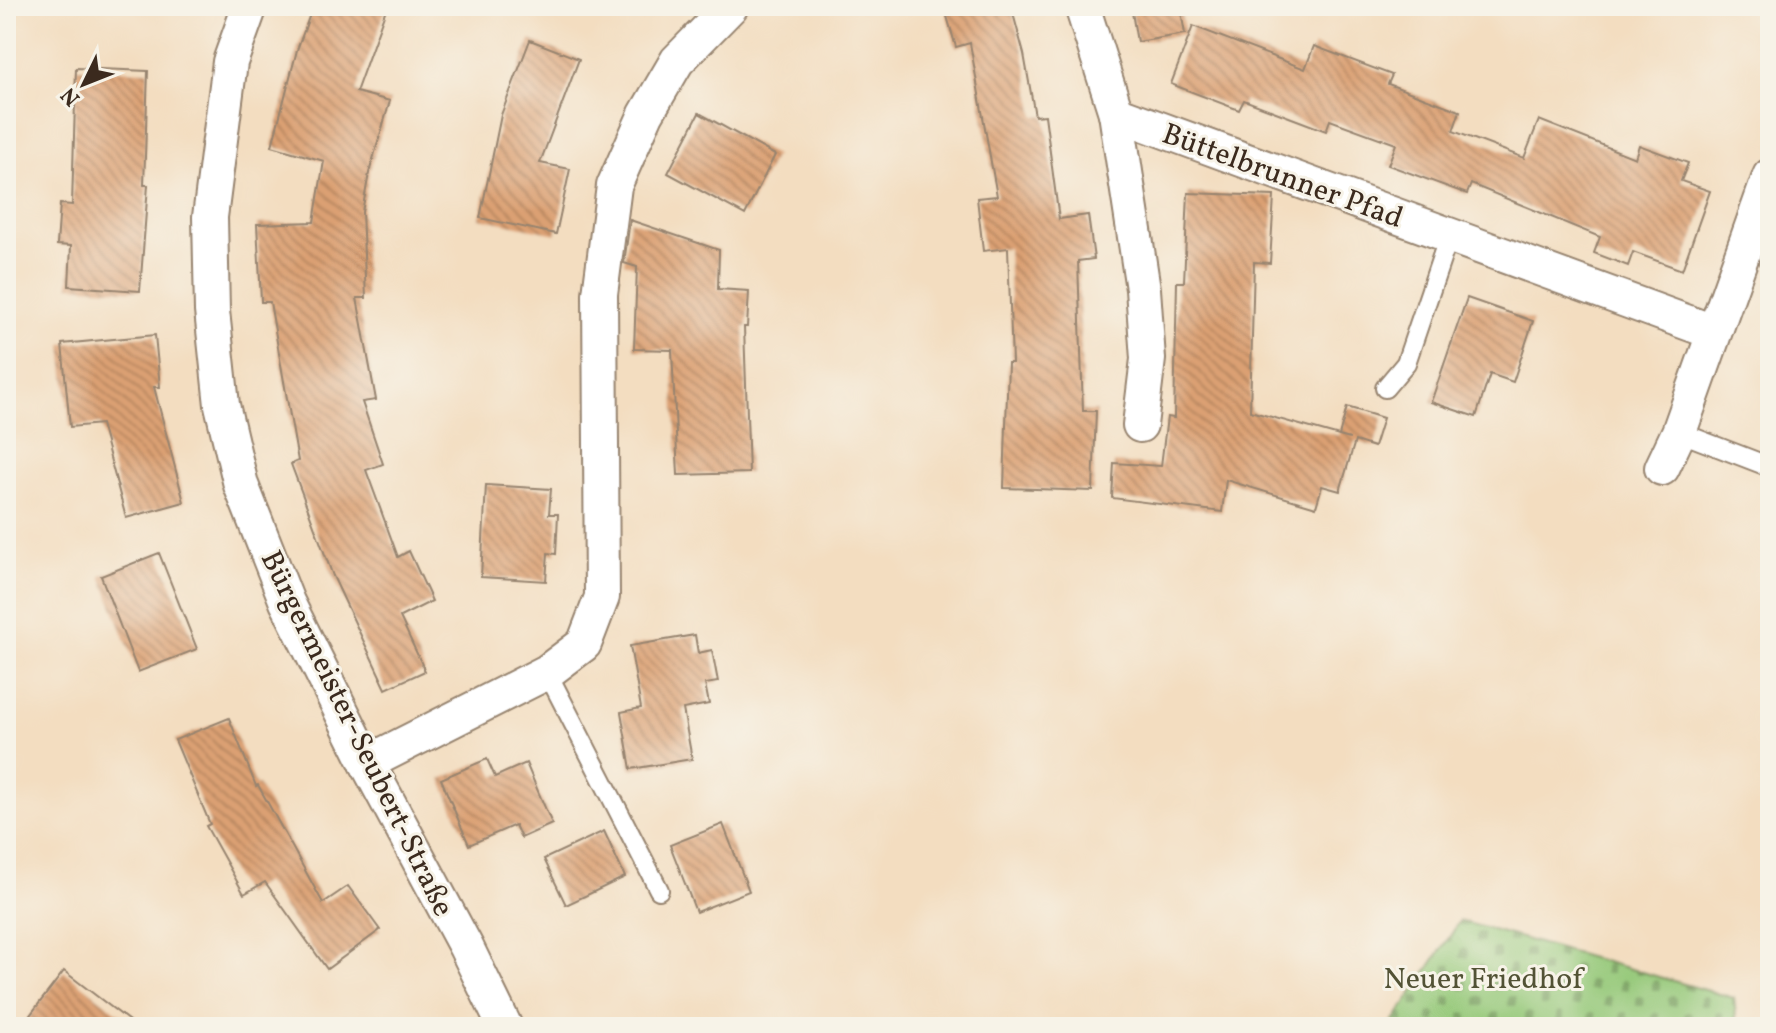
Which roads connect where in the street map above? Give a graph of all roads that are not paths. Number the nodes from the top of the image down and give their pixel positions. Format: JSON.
{"nodes":[{"id":1,"x":250,"y":6,"type":"edge"},
{"id":2,"x":731,"y":6,"type":"edge"},
{"id":3,"x":1082,"y":6,"type":"edge"},
{"id":4,"x":1116,"y":113,"type":"junction"},
{"id":5,"x":1770,"y":176,"type":"edge"},
{"id":6,"x":1449,"y":236,"type":"junction"},
{"id":7,"x":1713,"y":332,"type":"junction"},
{"id":8,"x":1385,"y":388,"type":"dead end"},
{"id":9,"x":1140,"y":425,"type":"dead end"},
{"id":10,"x":1679,"y":432,"type":"junction"},
{"id":11,"x":1770,"y":467,"type":"edge"},
{"id":12,"x":1662,"y":468,"type":"dead end"},
{"id":13,"x":547,"y":672,"type":"junction"},
{"id":14,"x":367,"y":763,"type":"junction"},
{"id":15,"x":659,"y":890,"type":"dead end"},
{"id":16,"x":505,"y":1027,"type":"edge"}],
"edges":[{"from":1,"to":14,"type":"street","name":"Bürgermeister-Seubert-Straße"},
{"from":2,"to":13,"type":"street"},
{"from":3,"to":4,"type":"street","name":"Büttelbrunner Pfad"},
{"from":4,"to":6,"type":"street","name":"Büttelbrunner Pfad"},
{"from":4,"to":9,"type":"street","name":"Büttelbrunner Pfad"},
{"from":5,"to":7,"type":"street"},
{"from":6,"to":7,"type":"street","name":"Büttelbrunner Pfad"},
{"from":6,"to":8,"type":"lane"},
{"from":7,"to":10,"type":"street"},
{"from":10,"to":11,"type":"lane"},
{"from":10,"to":12,"type":"street"},
{"from":13,"to":14,"type":"street"},
{"from":13,"to":15,"type":"lane"},
{"from":14,"to":16,"type":"street","name":"Bürgermeister-Seubert-Straße"}]}
